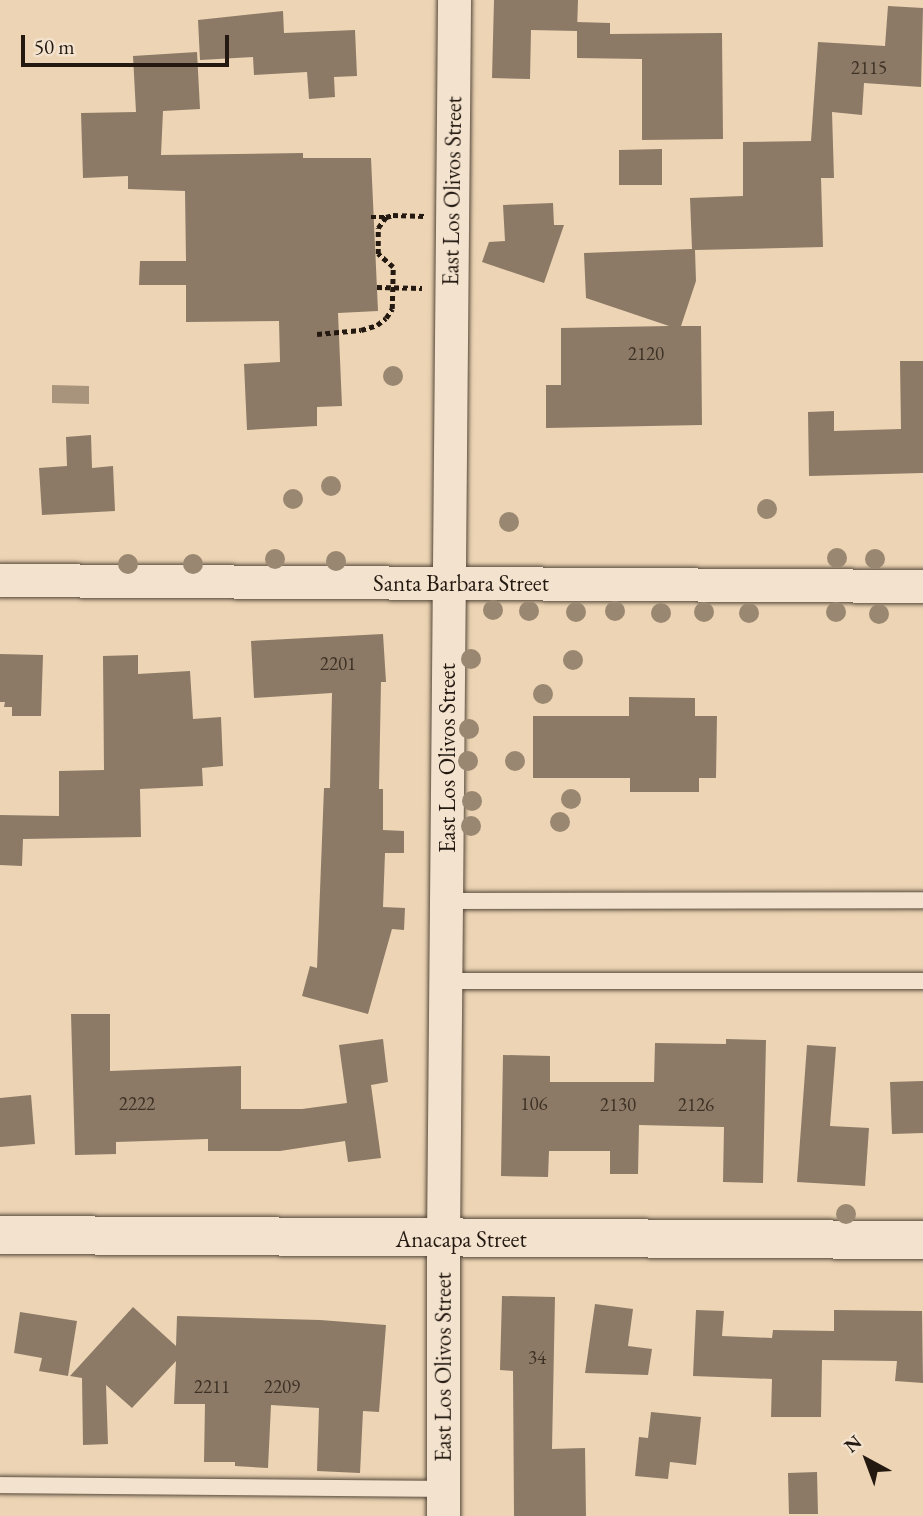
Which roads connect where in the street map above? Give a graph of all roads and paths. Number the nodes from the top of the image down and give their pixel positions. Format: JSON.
{"nodes":[{"id":1,"x":454,"y":0,"type":"edge"},
{"id":2,"x":371,"y":216,"type":"dead end"},
{"id":3,"x":386,"y":217,"type":"junction"},
{"id":4,"x":452,"y":217,"type":"junction"},
{"id":5,"x":377,"y":287,"type":"dead end"},
{"id":6,"x":393,"y":288,"type":"junction"},
{"id":7,"x":451,"y":288,"type":"junction"},
{"id":8,"x":317,"y":334,"type":"dead end"},
{"id":9,"x":0,"y":580,"type":"edge"},
{"id":10,"x":448,"y":583,"type":"junction"},
{"id":11,"x":923,"y":586,"type":"edge"},
{"id":12,"x":923,"y":900,"type":"edge"},
{"id":13,"x":445,"y":901,"type":"junction"},
{"id":14,"x":445,"y":981,"type":"junction"},
{"id":15,"x":923,"y":981,"type":"edge"},
{"id":16,"x":0,"y":1235,"type":"edge"},
{"id":17,"x":443,"y":1240,"type":"junction"},
{"id":18,"x":923,"y":1240,"type":"edge"},
{"id":19,"x":0,"y":1485,"type":"edge"},
{"id":20,"x":444,"y":1503,"type":"edge"}],
"edges":[{"from":1,"to":4,"type":"street","name":"East Los Olivos Street"},
{"from":2,"to":3,"type":"path"},
{"from":3,"to":4,"type":"path"},
{"from":3,"to":6,"type":"path"},
{"from":4,"to":7,"type":"street","name":"East Los Olivos Street"},
{"from":5,"to":6,"type":"path"},
{"from":6,"to":7,"type":"path"},
{"from":6,"to":8,"type":"path"},
{"from":7,"to":10,"type":"street","name":"East Los Olivos Street"},
{"from":9,"to":10,"type":"street","name":"Santa Barbara Street"},
{"from":10,"to":11,"type":"street","name":"Santa Barbara Street"},
{"from":10,"to":13,"type":"street","name":"East Los Olivos Street"},
{"from":12,"to":13,"type":"lane"},
{"from":13,"to":14,"type":"street","name":"East Los Olivos Street"},
{"from":14,"to":15,"type":"lane"},
{"from":14,"to":17,"type":"street","name":"East Los Olivos Street"},
{"from":16,"to":17,"type":"street","name":"Anacapa Street"},
{"from":17,"to":18,"type":"street","name":"Anacapa Street"},
{"from":17,"to":20,"type":"street","name":"East Los Olivos Street"},
{"from":19,"to":20,"type":"lane"}]}
